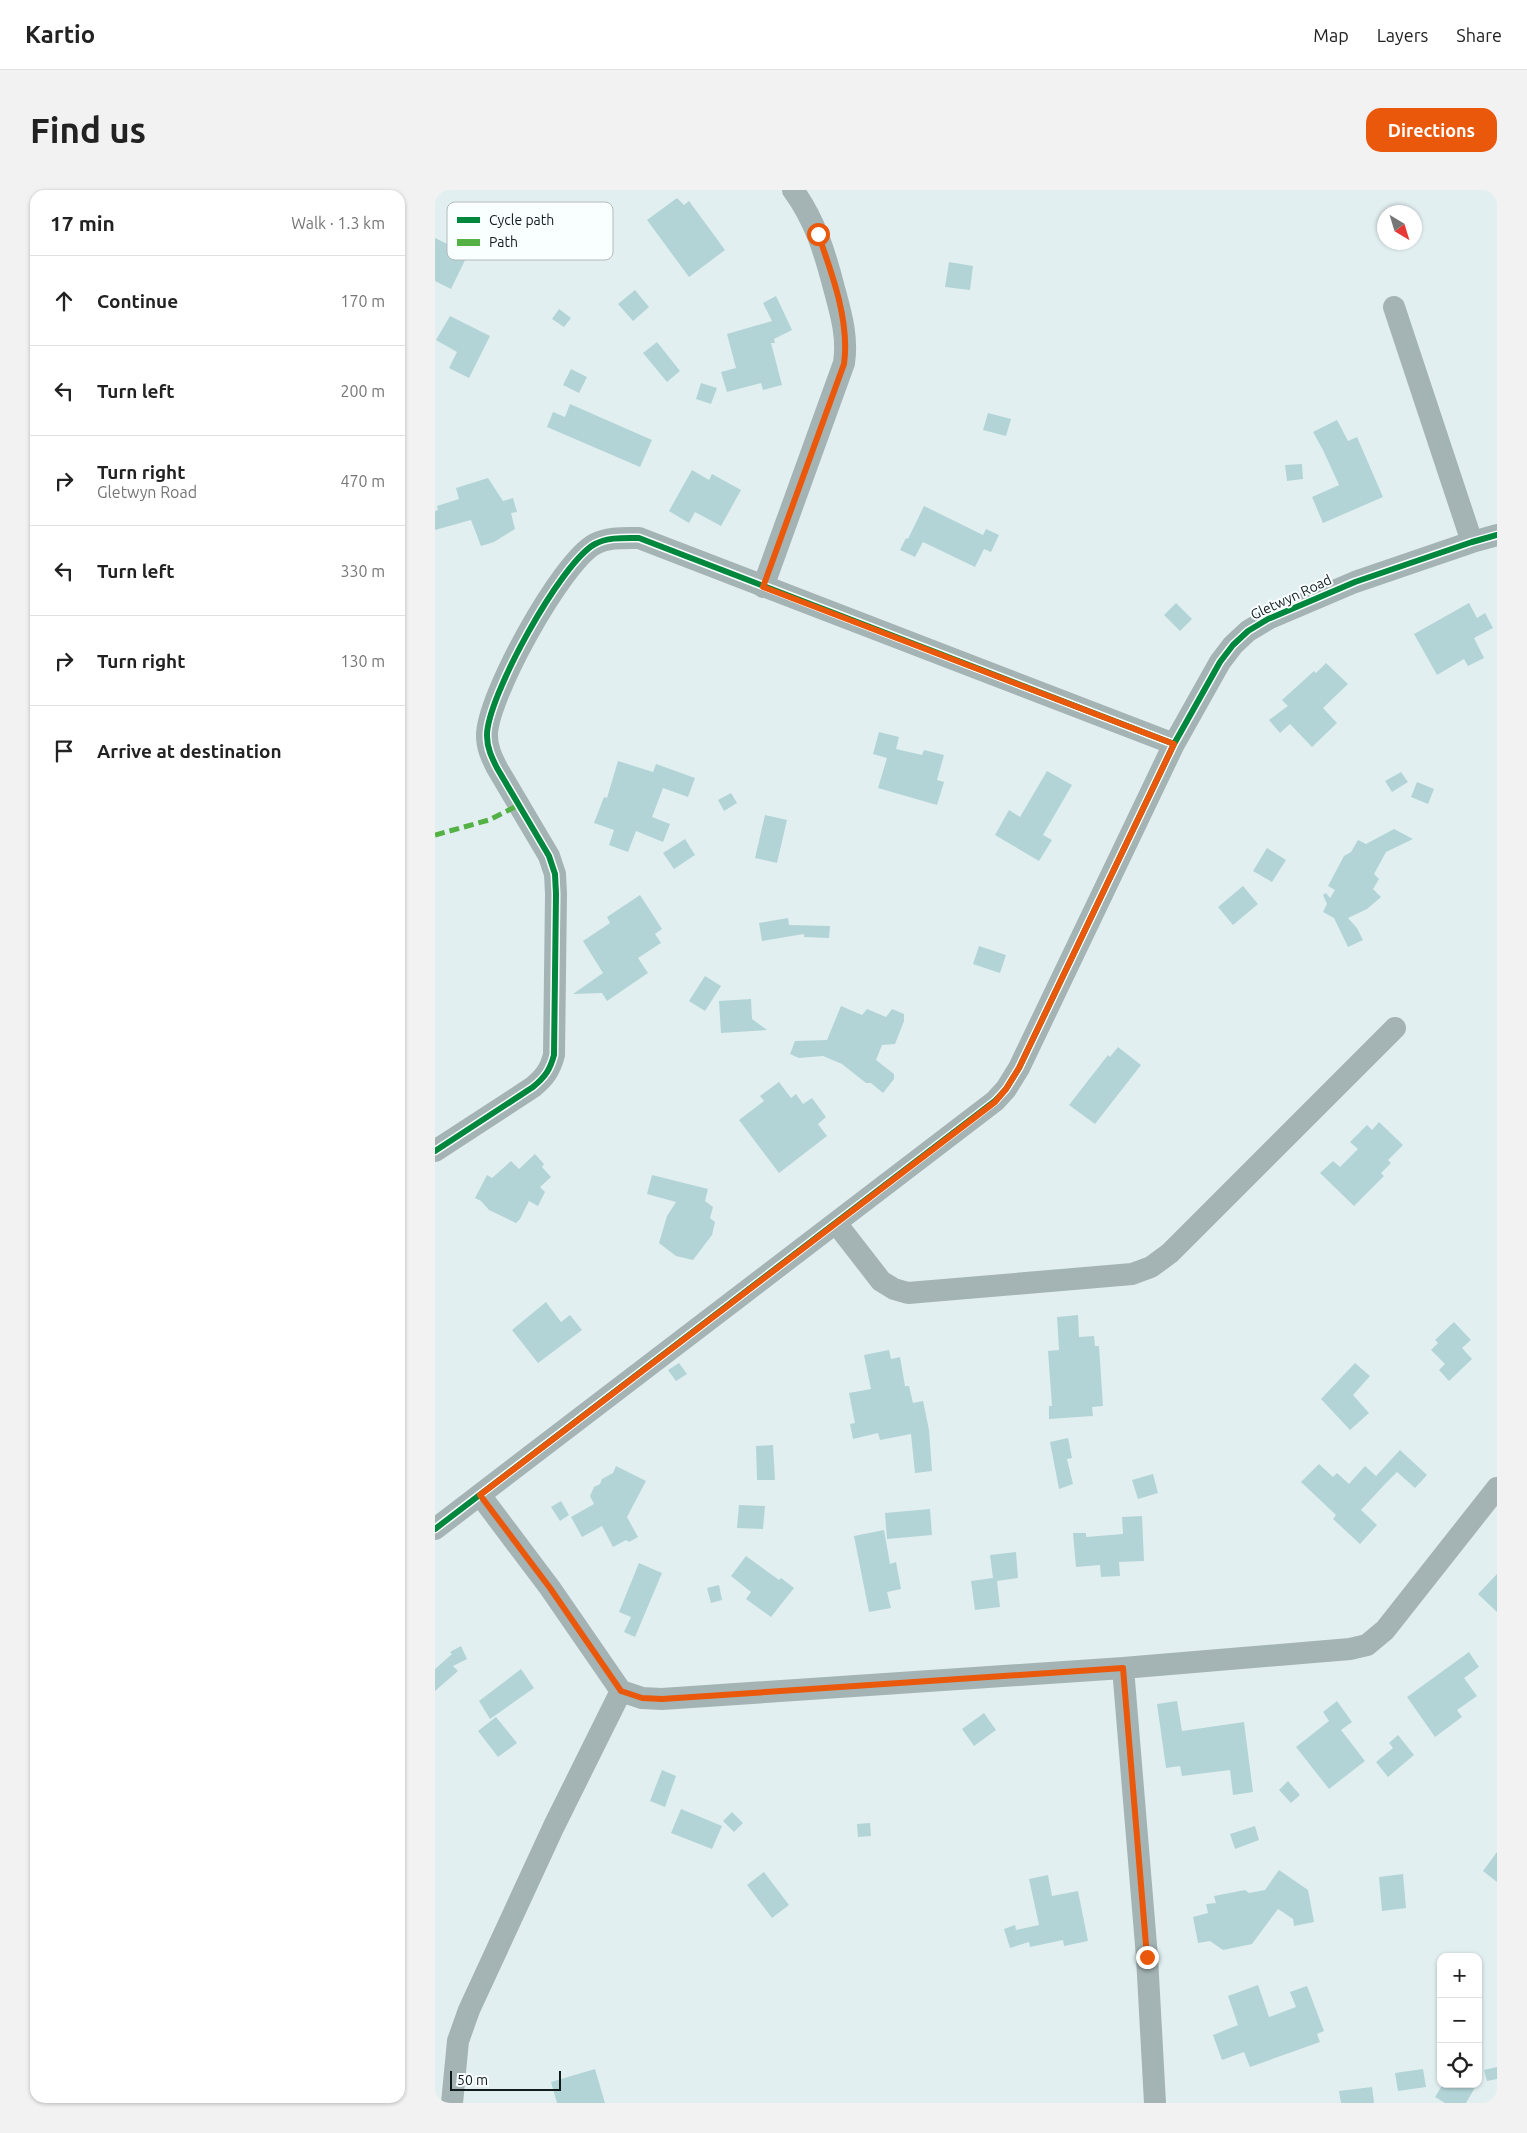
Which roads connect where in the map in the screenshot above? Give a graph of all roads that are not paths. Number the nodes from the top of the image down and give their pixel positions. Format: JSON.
{"nodes":[{"id":1,"x":793,"y":190,"type":"edge"},
{"id":2,"x":1394,"y":307,"type":"dead end"},
{"id":3,"x":1497,"y":535,"type":"edge"},
{"id":4,"x":1471,"y":542,"type":"junction"},
{"id":5,"x":763,"y":587,"type":"junction"},
{"id":6,"x":1174,"y":744,"type":"junction"},
{"id":7,"x":1395,"y":1028,"type":"dead end"},
{"id":8,"x":435,"y":1151,"type":"edge"},
{"id":9,"x":837,"y":1223,"type":"junction"},
{"id":10,"x":1497,"y":1488,"type":"edge"},
{"id":11,"x":480,"y":1495,"type":"junction"},
{"id":12,"x":435,"y":1529,"type":"edge"},
{"id":13,"x":1123,"y":1668,"type":"junction"},
{"id":14,"x":621,"y":1691,"type":"junction"},
{"id":15,"x":452,"y":2103,"type":"edge"},
{"id":16,"x":1155,"y":2103,"type":"edge"}],
"edges":[{"from":1,"to":5,"type":"street"},
{"from":2,"to":4,"type":"street"},
{"from":3,"to":4,"type":"street","name":"Gletwyn Road"},
{"from":4,"to":6,"type":"street","name":"Gletwyn Road"},
{"from":5,"to":6,"type":"street"},
{"from":5,"to":8,"type":"street"},
{"from":6,"to":9,"type":"street","name":"Gletwyn Road"},
{"from":7,"to":9,"type":"street"},
{"from":9,"to":11,"type":"street","name":"Gletwyn Road"},
{"from":10,"to":13,"type":"street"},
{"from":11,"to":12,"type":"street","name":"Gletwyn Road"},
{"from":11,"to":14,"type":"street"},
{"from":13,"to":14,"type":"street"},
{"from":13,"to":16,"type":"street"},
{"from":14,"to":15,"type":"street"}]}
